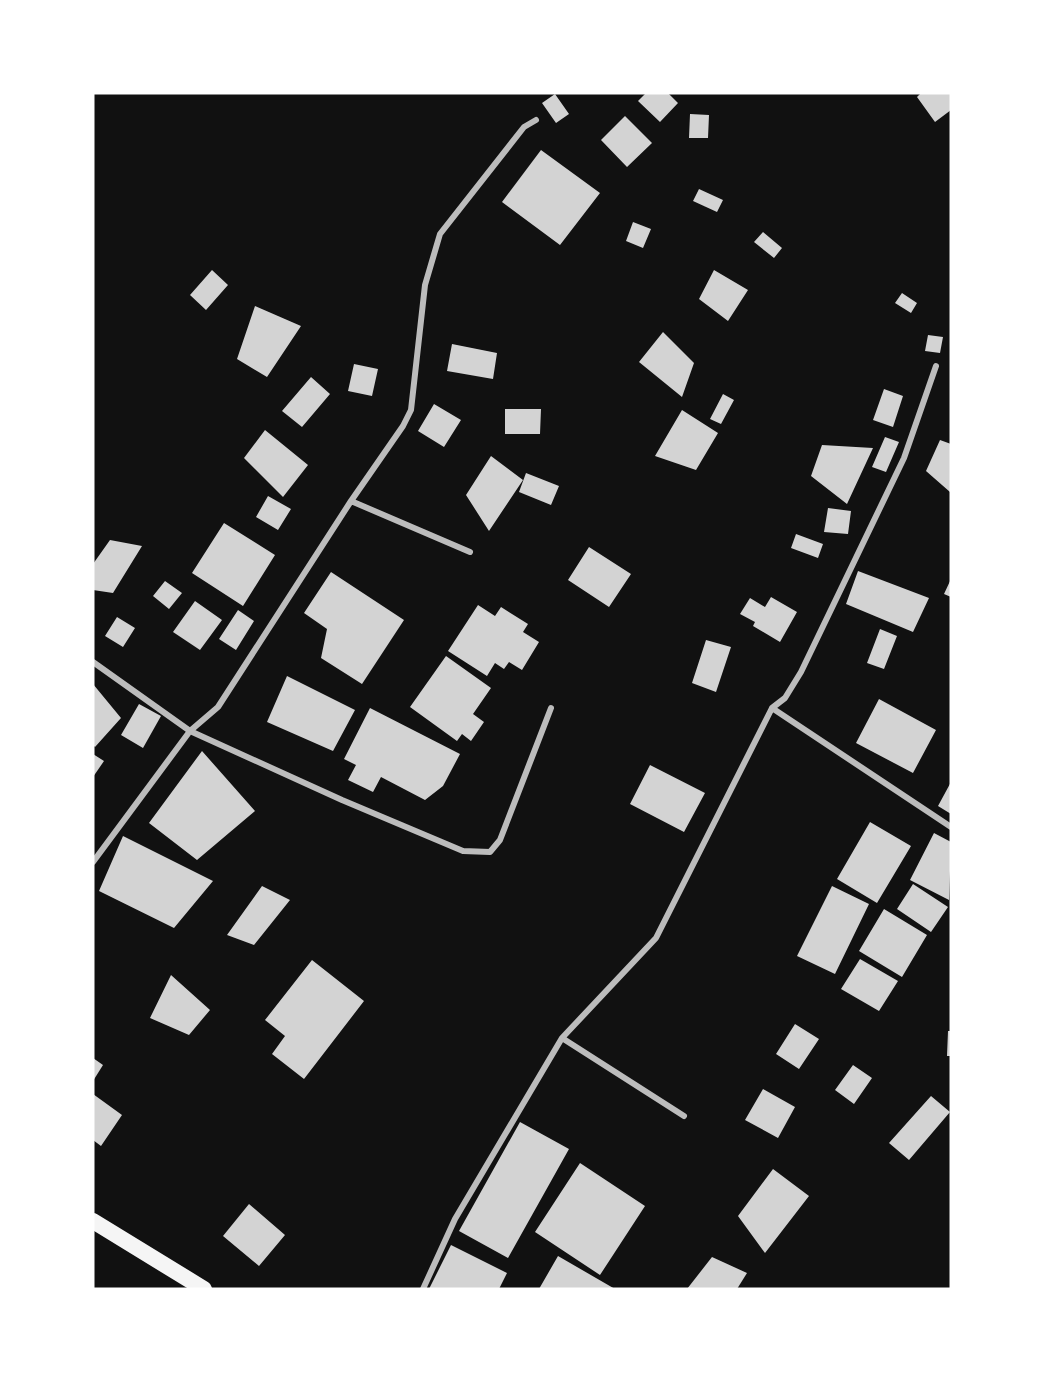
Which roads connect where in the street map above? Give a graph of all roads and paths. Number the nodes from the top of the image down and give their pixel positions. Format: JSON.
{"nodes":[{"id":1,"x":536,"y":120,"type":"dead end"},
{"id":2,"x":936,"y":366,"type":"dead end"},
{"id":3,"x":351,"y":501,"type":"junction"},
{"id":4,"x":470,"y":552,"type":"dead end"},
{"id":5,"x":93,"y":662,"type":"edge"},
{"id":6,"x":551,"y":708,"type":"dead end"},
{"id":7,"x":772,"y":708,"type":"junction"},
{"id":8,"x":190,"y":731,"type":"junction"},
{"id":9,"x":951,"y":827,"type":"edge"},
{"id":10,"x":93,"y":862,"type":"edge"},
{"id":11,"x":562,"y":1038,"type":"junction"},
{"id":12,"x":684,"y":1116,"type":"dead end"},
{"id":13,"x":93,"y":1221,"type":"edge"},
{"id":14,"x":204,"y":1289,"type":"edge"},
{"id":15,"x":423,"y":1289,"type":"edge"}],
"edges":[{"from":1,"to":3,"type":"street"},
{"from":2,"to":7,"type":"street"},
{"from":3,"to":4,"type":"street"},
{"from":3,"to":8,"type":"street"},
{"from":5,"to":8,"type":"street"},
{"from":6,"to":8,"type":"street"},
{"from":7,"to":9,"type":"street"},
{"from":7,"to":11,"type":"street"},
{"from":8,"to":10,"type":"street"},
{"from":11,"to":12,"type":"street"},
{"from":11,"to":15,"type":"street"},
{"from":13,"to":14,"type":"highway"}]}
